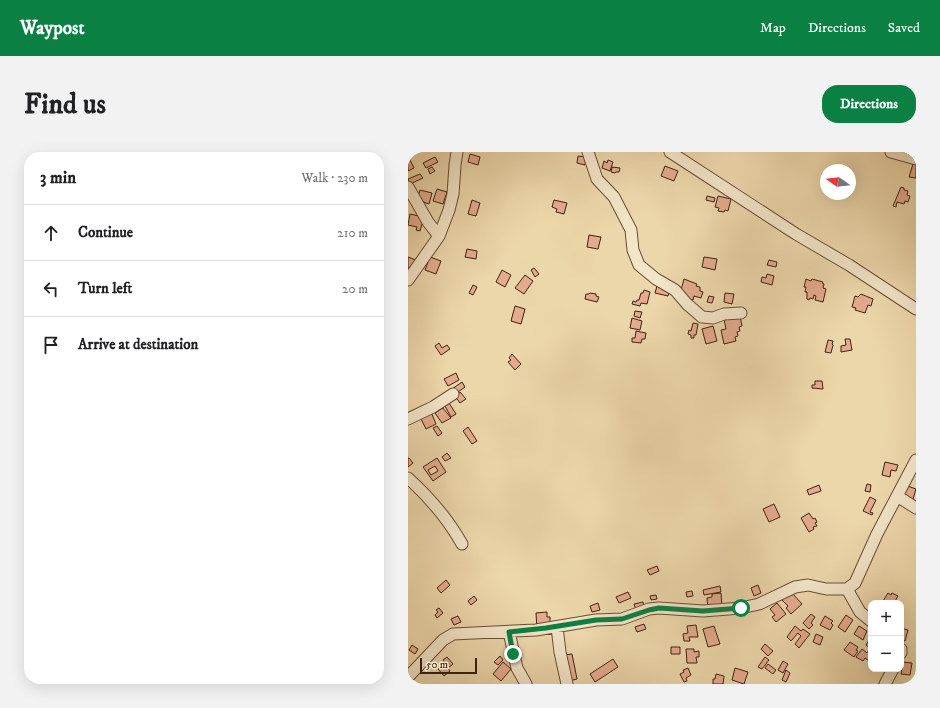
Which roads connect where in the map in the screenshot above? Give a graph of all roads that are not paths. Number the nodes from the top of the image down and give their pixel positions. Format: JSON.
{"nodes":[{"id":1,"x":457,"y":152,"type":"edge"},
{"id":2,"x":588,"y":152,"type":"edge"},
{"id":3,"x":670,"y":152,"type":"edge"},
{"id":4,"x":891,"y":152,"type":"edge"},
{"id":5,"x":916,"y":159,"type":"edge"},
{"id":6,"x":408,"y":187,"type":"edge"},
{"id":7,"x":439,"y":236,"type":"junction"},
{"id":8,"x":408,"y":280,"type":"edge"},
{"id":9,"x":916,"y":309,"type":"edge"},
{"id":10,"x":741,"y":313,"type":"dead end"},
{"id":11,"x":453,"y":394,"type":"dead end"},
{"id":12,"x":408,"y":418,"type":"edge"},
{"id":13,"x":916,"y":462,"type":"edge"},
{"id":14,"x":408,"y":478,"type":"edge"},
{"id":15,"x":897,"y":496,"type":"junction"},
{"id":16,"x":916,"y":508,"type":"edge"},
{"id":17,"x":462,"y":544,"type":"dead end"},
{"id":18,"x":847,"y":589,"type":"junction"},
{"id":19,"x":868,"y":619,"type":"edge"},
{"id":20,"x":557,"y":627,"type":"junction"},
{"id":21,"x":509,"y":632,"type":"junction"},
{"id":22,"x":892,"y":672,"type":"edge"},
{"id":23,"x":408,"y":677,"type":"edge"},
{"id":24,"x":526,"y":684,"type":"edge"},
{"id":25,"x":567,"y":684,"type":"edge"},
{"id":26,"x":885,"y":684,"type":"edge"}],
"edges":[{"from":1,"to":7,"type":"street"},
{"from":2,"to":10,"type":"street"},
{"from":3,"to":9,"type":"street"},
{"from":4,"to":5,"type":"street"},
{"from":6,"to":7,"type":"street"},
{"from":7,"to":8,"type":"street"},
{"from":11,"to":12,"type":"street"},
{"from":13,"to":15,"type":"street"},
{"from":14,"to":17,"type":"street"},
{"from":15,"to":16,"type":"street"},
{"from":15,"to":18,"type":"street"},
{"from":18,"to":19,"type":"street"},
{"from":18,"to":20,"type":"street"},
{"from":20,"to":21,"type":"street"},
{"from":20,"to":25,"type":"street"},
{"from":21,"to":23,"type":"street"},
{"from":21,"to":24,"type":"street"},
{"from":22,"to":26,"type":"street"}]}
